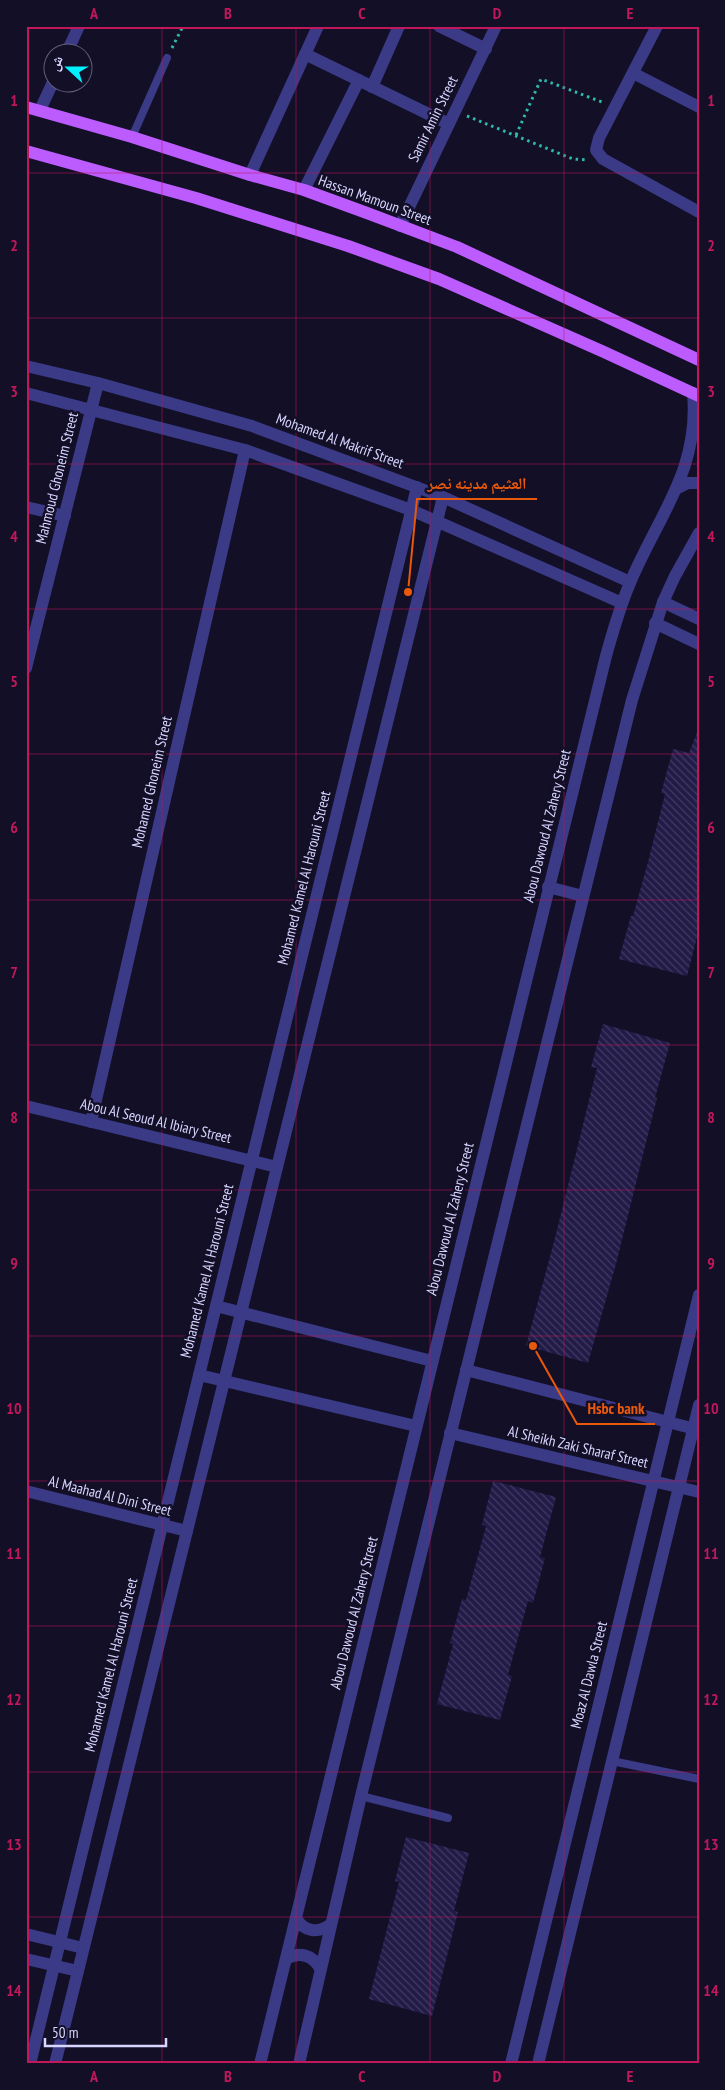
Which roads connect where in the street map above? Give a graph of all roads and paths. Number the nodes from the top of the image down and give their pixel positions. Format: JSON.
{"nodes":[{"id":1,"x":79,"y":26,"type":"edge"},
{"id":2,"x":183,"y":26,"type":"edge"},
{"id":3,"x":318,"y":26,"type":"edge"},
{"id":4,"x":399,"y":26,"type":"edge"},
{"id":5,"x":439,"y":26,"type":"edge"},
{"id":6,"x":496,"y":26,"type":"edge"},
{"id":7,"x":655,"y":27,"type":"edge"},
{"id":8,"x":72,"y":42,"type":"edge"},
{"id":9,"x":486,"y":49,"type":"junction"},
{"id":10,"x":305,"y":54,"type":"junction"},
{"id":11,"x":167,"y":58,"type":"joint"},
{"id":12,"x":633,"y":74,"type":"junction"},
{"id":13,"x":359,"y":80,"type":"junction"},
{"id":14,"x":372,"y":87,"type":"junction"},
{"id":15,"x":48,"y":92,"type":"edge"},
{"id":16,"x":26,"y":107,"type":"edge"},
{"id":17,"x":699,"y":107,"type":"edge"},
{"id":18,"x":616,"y":108,"type":"junction"},
{"id":19,"x":40,"y":110,"type":"junction"},
{"id":20,"x":455,"y":112,"type":"junction"},
{"id":21,"x":449,"y":124,"type":"junction"},
{"id":22,"x":516,"y":135,"type":"junction"},
{"id":23,"x":132,"y":137,"type":"junction"},
{"id":24,"x":26,"y":151,"type":"edge"},
{"id":25,"x":603,"y":159,"type":"junction"},
{"id":26,"x":250,"y":175,"type":"junction"},
{"id":27,"x":304,"y":190,"type":"junction"},
{"id":28,"x":699,"y":212,"type":"edge"},
{"id":29,"x":400,"y":226,"type":"junction"},
{"id":30,"x":699,"y":360,"type":"edge"},
{"id":31,"x":26,"y":366,"type":"edge"},
{"id":32,"x":98,"y":383,"type":"junction"},
{"id":33,"x":26,"y":393,"type":"edge"},
{"id":34,"x":696,"y":394,"type":"edge"},
{"id":35,"x":92,"y":409,"type":"junction"},
{"id":36,"x":245,"y":450,"type":"junction"},
{"id":37,"x":699,"y":483,"type":"edge"},
{"id":38,"x":416,"y":487,"type":"junction"},
{"id":39,"x":678,"y":488,"type":"junction"},
{"id":40,"x":443,"y":497,"type":"junction"},
{"id":41,"x":26,"y":507,"type":"edge"},
{"id":42,"x":411,"y":510,"type":"junction"},
{"id":43,"x":65,"y":516,"type":"junction"},
{"id":44,"x":437,"y":523,"type":"junction"},
{"id":45,"x":699,"y":532,"type":"edge"},
{"id":46,"x":630,"y":582,"type":"junction"},
{"id":47,"x":664,"y":602,"type":"junction"},
{"id":48,"x":622,"y":603,"type":"junction"},
{"id":49,"x":699,"y":619,"type":"edge"},
{"id":50,"x":656,"y":623,"type":"junction"},
{"id":51,"x":699,"y":644,"type":"edge"},
{"id":52,"x":26,"y":668,"type":"edge"},
{"id":53,"x":548,"y":887,"type":"junction"},
{"id":54,"x":583,"y":896,"type":"junction"},
{"id":55,"x":26,"y":1106,"type":"edge"},
{"id":56,"x":91,"y":1122,"type":"junction"},
{"id":57,"x":251,"y":1160,"type":"junction"},
{"id":58,"x":277,"y":1166,"type":"junction"},
{"id":59,"x":699,"y":1295,"type":"edge"},
{"id":60,"x":216,"y":1306,"type":"junction"},
{"id":61,"x":241,"y":1312,"type":"junction"},
{"id":62,"x":432,"y":1361,"type":"junction"},
{"id":63,"x":466,"y":1370,"type":"junction"},
{"id":64,"x":199,"y":1374,"type":"junction"},
{"id":65,"x":224,"y":1381,"type":"junction"},
{"id":66,"x":699,"y":1405,"type":"edge"},
{"id":67,"x":668,"y":1422,"type":"junction"},
{"id":68,"x":416,"y":1426,"type":"junction"},
{"id":69,"x":696,"y":1429,"type":"edge"},
{"id":70,"x":450,"y":1433,"type":"junction"},
{"id":71,"x":653,"y":1482,"type":"junction"},
{"id":72,"x":679,"y":1487,"type":"junction"},
{"id":73,"x":26,"y":1491,"type":"edge"},
{"id":74,"x":699,"y":1492,"type":"edge"},
{"id":75,"x":162,"y":1525,"type":"junction"},
{"id":76,"x":187,"y":1532,"type":"junction"},
{"id":77,"x":612,"y":1761,"type":"junction"},
{"id":78,"x":699,"y":1779,"type":"edge"},
{"id":79,"x":361,"y":1796,"type":"junction"},
{"id":80,"x":448,"y":1818,"type":"dead end"},
{"id":81,"x":296,"y":1918,"type":"junction"},
{"id":82,"x":330,"y":1924,"type":"junction"},
{"id":83,"x":26,"y":1934,"type":"edge"},
{"id":84,"x":59,"y":1942,"type":"junction"},
{"id":85,"x":84,"y":1948,"type":"junction"},
{"id":86,"x":26,"y":1959,"type":"edge"},
{"id":87,"x":286,"y":1959,"type":"junction"},
{"id":88,"x":54,"y":1965,"type":"junction"},
{"id":89,"x":320,"y":1968,"type":"junction"},
{"id":90,"x":78,"y":1971,"type":"junction"},
{"id":91,"x":30,"y":2064,"type":"edge"},
{"id":92,"x":55,"y":2064,"type":"edge"},
{"id":93,"x":260,"y":2064,"type":"edge"},
{"id":94,"x":299,"y":2064,"type":"edge"},
{"id":95,"x":511,"y":2064,"type":"edge"},
{"id":96,"x":538,"y":2064,"type":"edge"}],
"edges":[{"from":1,"to":8,"type":"street"},
{"from":2,"to":11,"type":"path"},
{"from":3,"to":10,"type":"street"},
{"from":4,"to":14,"type":"street"},
{"from":5,"to":9,"type":"street"},
{"from":6,"to":9,"type":"street","name":"Samir Amin Street"},
{"from":7,"to":12,"type":"street"},
{"from":9,"to":20,"type":"street","name":"Samir Amin Street"},
{"from":10,"to":13,"type":"street"},
{"from":10,"to":26,"type":"street"},
{"from":11,"to":23,"type":"lane"},
{"from":12,"to":17,"type":"street"},
{"from":12,"to":18,"type":"street"},
{"from":13,"to":14,"type":"street"},
{"from":13,"to":27,"type":"street"},
{"from":14,"to":21,"type":"street"},
{"from":15,"to":19,"type":"street"},
{"from":16,"to":19,"type":"main road","name":"Hassan Mamoun Street"},
{"from":18,"to":22,"type":"path"},
{"from":18,"to":25,"type":"street"},
{"from":19,"to":23,"type":"main road","name":"Hassan Mamoun Street"},
{"from":20,"to":21,"type":"street","name":"Samir Amin Street"},
{"from":20,"to":22,"type":"path"},
{"from":21,"to":29,"type":"street","name":"Samir Amin Street"},
{"from":22,"to":25,"type":"path"},
{"from":23,"to":26,"type":"main road","name":"Hassan Mamoun Street"},
{"from":24,"to":34,"type":"main road"},
{"from":25,"to":28,"type":"street"},
{"from":26,"to":27,"type":"main road","name":"Hassan Mamoun Street"},
{"from":27,"to":29,"type":"main road","name":"Hassan Mamoun Street"},
{"from":29,"to":30,"type":"main road","name":"Hassan Mamoun Street"},
{"from":31,"to":32,"type":"street","name":"Mohamed Al Makrif Street"},
{"from":32,"to":35,"type":"street","name":"Mahmoud Ghoneim Street"},
{"from":32,"to":38,"type":"street","name":"Mohamed Al Makrif Street"},
{"from":33,"to":35,"type":"street"},
{"from":34,"to":39,"type":"street","name":"Abou Dawoud Al Zahery Street"},
{"from":35,"to":36,"type":"street"},
{"from":35,"to":43,"type":"street","name":"Mahmoud Ghoneim Street"},
{"from":36,"to":42,"type":"street"},
{"from":36,"to":56,"type":"street","name":"Mohamed Ghoneim Street"},
{"from":37,"to":39,"type":"street"},
{"from":38,"to":40,"type":"street","name":"Mohamed Al Makrif Street"},
{"from":38,"to":42,"type":"street","name":"Mohamed Kamel Al Harouni Street"},
{"from":39,"to":46,"type":"street","name":"Abou Dawoud Al Zahery Street"},
{"from":40,"to":44,"type":"street"},
{"from":40,"to":46,"type":"street","name":"Mohamed Al Makrif Street"},
{"from":41,"to":43,"type":"street"},
{"from":42,"to":44,"type":"street"},
{"from":42,"to":57,"type":"street","name":"Mohamed Kamel Al Harouni Street"},
{"from":43,"to":52,"type":"street","name":"Mahmoud Ghoneim Street"},
{"from":44,"to":48,"type":"street"},
{"from":44,"to":58,"type":"street"},
{"from":45,"to":47,"type":"street"},
{"from":46,"to":48,"type":"street","name":"Abou Dawoud Al Zahery Street"},
{"from":47,"to":49,"type":"street"},
{"from":47,"to":50,"type":"street"},
{"from":48,"to":53,"type":"street","name":"Abou Dawoud Al Zahery Street"},
{"from":50,"to":51,"type":"street"},
{"from":50,"to":54,"type":"street"},
{"from":53,"to":54,"type":"street"},
{"from":53,"to":62,"type":"street","name":"Abou Dawoud Al Zahery Street"},
{"from":54,"to":63,"type":"street"},
{"from":55,"to":56,"type":"street","name":"Abou Al Seoud Al Ibiary Street"},
{"from":56,"to":57,"type":"street","name":"Abou Al Seoud Al Ibiary Street"},
{"from":57,"to":58,"type":"street","name":"Abou Al Seoud Al Ibiary Street"},
{"from":57,"to":60,"type":"street","name":"Mohamed Kamel Al Harouni Street"},
{"from":58,"to":61,"type":"street"},
{"from":59,"to":67,"type":"street","name":"Moaz Al Dawla Street"},
{"from":60,"to":61,"type":"street"},
{"from":60,"to":64,"type":"street","name":"Mohamed Kamel Al Harouni Street"},
{"from":61,"to":62,"type":"street"},
{"from":61,"to":65,"type":"street"},
{"from":62,"to":68,"type":"street","name":"Abou Dawoud Al Zahery Street"},
{"from":63,"to":67,"type":"street"},
{"from":63,"to":70,"type":"street"},
{"from":64,"to":65,"type":"street"},
{"from":64,"to":75,"type":"street","name":"Mohamed Kamel Al Harouni Street"},
{"from":65,"to":68,"type":"street"},
{"from":65,"to":76,"type":"street"},
{"from":66,"to":69,"type":"street"},
{"from":67,"to":69,"type":"street"},
{"from":67,"to":71,"type":"street","name":"Moaz Al Dawla Street"},
{"from":68,"to":81,"type":"street","name":"Abou Dawoud Al Zahery Street"},
{"from":69,"to":72,"type":"street"},
{"from":70,"to":71,"type":"street","name":"Al Sheikh Zaki Sharaf Street"},
{"from":70,"to":79,"type":"street"},
{"from":71,"to":72,"type":"street","name":"Al Sheikh Zaki Sharaf Street"},
{"from":71,"to":95,"type":"street","name":"Moaz Al Dawla Street"},
{"from":72,"to":74,"type":"street","name":"Al Sheikh Zaki Sharaf Street"},
{"from":72,"to":77,"type":"street"},
{"from":73,"to":75,"type":"street","name":"Al Maahad Al Dini Street"},
{"from":75,"to":76,"type":"street","name":"Al Maahad Al Dini Street"},
{"from":75,"to":84,"type":"street","name":"Mohamed Kamel Al Harouni Street"},
{"from":76,"to":85,"type":"street"},
{"from":77,"to":78,"type":"lane"},
{"from":77,"to":96,"type":"street"},
{"from":79,"to":80,"type":"lane"},
{"from":79,"to":82,"type":"street"},
{"from":81,"to":82,"type":"street"},
{"from":81,"to":87,"type":"street","name":"Abou Dawoud Al Zahery Street"},
{"from":82,"to":89,"type":"street"},
{"from":83,"to":84,"type":"street"},
{"from":84,"to":85,"type":"street"},
{"from":84,"to":88,"type":"street","name":"Mohamed Kamel Al Harouni Street"},
{"from":85,"to":90,"type":"street"},
{"from":86,"to":88,"type":"street"},
{"from":87,"to":89,"type":"street"},
{"from":87,"to":93,"type":"street","name":"Abou Dawoud Al Zahery Street"},
{"from":88,"to":90,"type":"street"},
{"from":88,"to":91,"type":"street","name":"Mohamed Kamel Al Harouni Street"},
{"from":89,"to":94,"type":"street"},
{"from":90,"to":92,"type":"street"}]}
